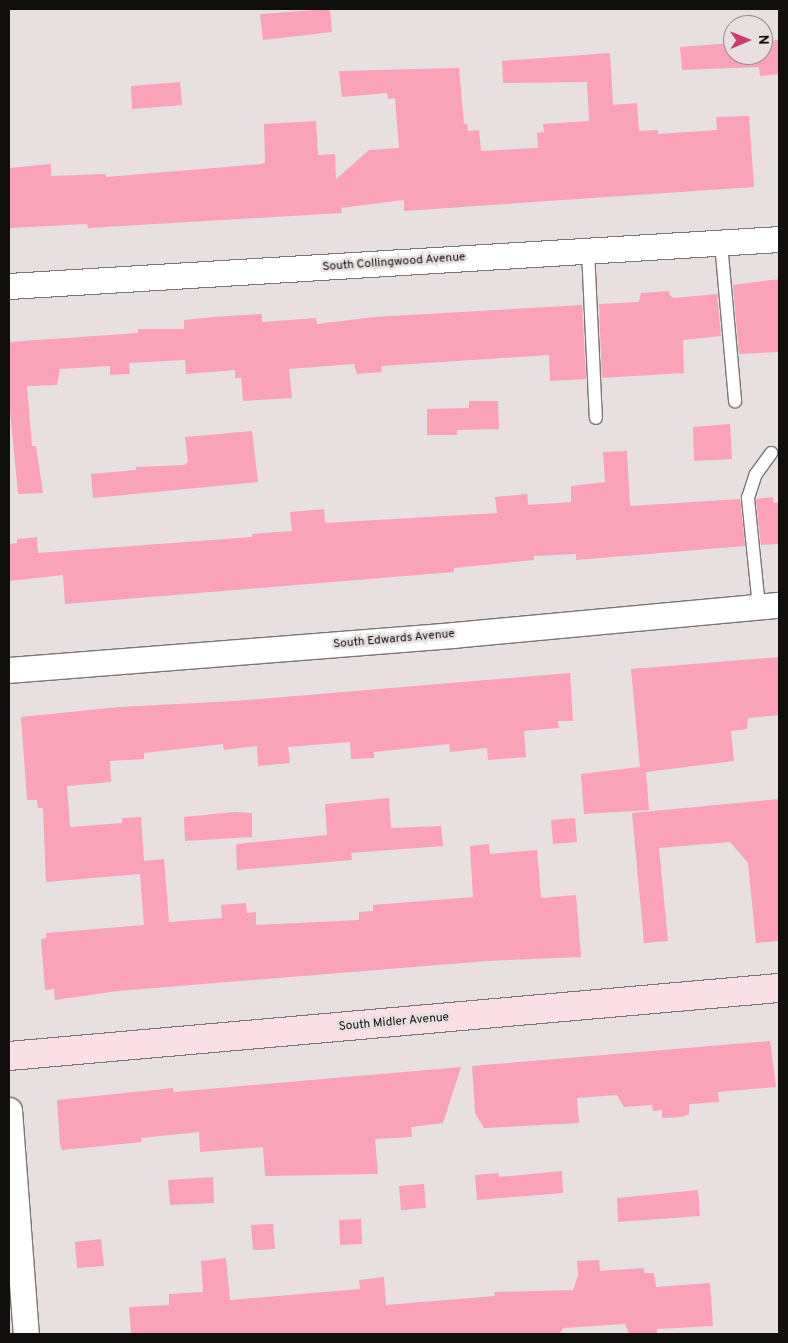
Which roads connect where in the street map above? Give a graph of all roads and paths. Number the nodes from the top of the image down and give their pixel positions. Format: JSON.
{"nodes":[{"id":1,"x":779,"y":239,"type":"edge"},
{"id":2,"x":722,"y":242,"type":"junction"},
{"id":3,"x":588,"y":251,"type":"junction"},
{"id":4,"x":9,"y":286,"type":"edge"},
{"id":5,"x":735,"y":401,"type":"dead end"},
{"id":6,"x":596,"y":418,"type":"dead end"},
{"id":7,"x":771,"y":452,"type":"dead end"},
{"id":8,"x":769,"y":606,"type":"edge"},
{"id":9,"x":9,"y":670,"type":"edge"},
{"id":10,"x":779,"y":988,"type":"edge"},
{"id":11,"x":9,"y":1056,"type":"edge"},
{"id":12,"x":9,"y":1110,"type":"edge"},
{"id":13,"x":26,"y":1334,"type":"edge"}],
"edges":[{"from":1,"to":2,"type":"street","name":"South Collingwood Avenue"},
{"from":2,"to":3,"type":"street","name":"South Collingwood Avenue"},
{"from":2,"to":5,"type":"lane"},
{"from":3,"to":4,"type":"street","name":"South Collingwood Avenue"},
{"from":3,"to":6,"type":"lane"},
{"from":7,"to":8,"type":"lane"},
{"from":8,"to":9,"type":"street","name":"South Edwards Avenue"},
{"from":10,"to":11,"type":"main road","name":"South Midler Avenue"},
{"from":12,"to":13,"type":"street"}]}
